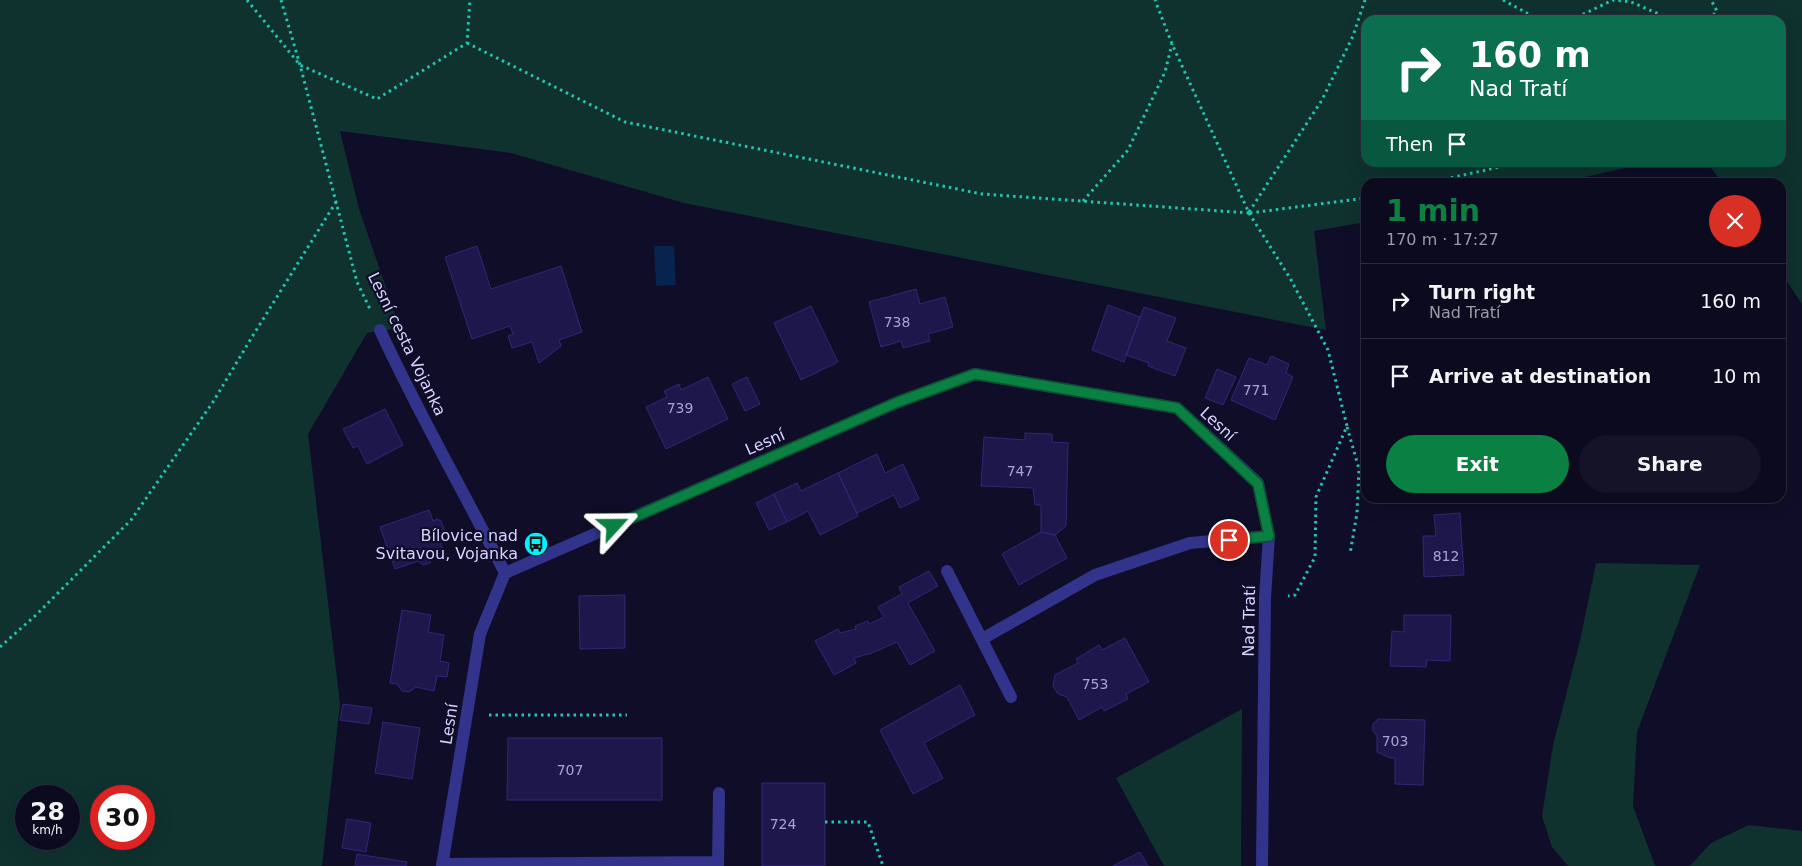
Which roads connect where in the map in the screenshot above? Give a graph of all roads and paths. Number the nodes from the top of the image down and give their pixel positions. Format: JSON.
{"nodes":[{"id":1,"x":246,"y":0,"type":"edge"},
{"id":2,"x":281,"y":0,"type":"edge"},
{"id":3,"x":470,"y":0,"type":"edge"},
{"id":4,"x":1155,"y":0,"type":"edge"},
{"id":5,"x":1365,"y":0,"type":"edge"},
{"id":6,"x":1503,"y":0,"type":"edge"},
{"id":7,"x":1712,"y":0,"type":"edge"},
{"id":8,"x":1530,"y":15,"type":"edge"},
{"id":9,"x":1582,"y":15,"type":"edge"},
{"id":10,"x":1661,"y":15,"type":"edge"},
{"id":11,"x":1713,"y":15,"type":"edge"},
{"id":12,"x":467,"y":43,"type":"junction"},
{"id":13,"x":1172,"y":44,"type":"junction"},
{"id":14,"x":300,"y":65,"type":"junction"},
{"id":15,"x":1500,"y":167,"type":"edge"},
{"id":16,"x":1450,"y":178,"type":"edge"},
{"id":17,"x":1361,"y":199,"type":"edge"},
{"id":18,"x":1083,"y":201,"type":"junction"},
{"id":19,"x":336,"y":202,"type":"junction"},
{"id":20,"x":1249,"y":213,"type":"junction"},
{"id":21,"x":380,"y":330,"type":"joint"},
{"id":22,"x":1346,"y":426,"type":"junction"},
{"id":23,"x":1269,"y":536,"type":"junction"},
{"id":24,"x":1350,"y":554,"type":"dead end"},
{"id":25,"x":947,"y":571,"type":"dead end"},
{"id":26,"x":505,"y":573,"type":"junction"},
{"id":27,"x":1264,"y":598,"type":"junction"},
{"id":28,"x":982,"y":639,"type":"junction"},
{"id":29,"x":0,"y":647,"type":"edge"},
{"id":30,"x":1011,"y":696,"type":"dead end"},
{"id":31,"x":481,"y":715,"type":"dead end"},
{"id":32,"x":626,"y":715,"type":"dead end"},
{"id":33,"x":719,"y":793,"type":"dead end"},
{"id":34,"x":825,"y":822,"type":"dead end"},
{"id":35,"x":718,"y":864,"type":"edge"},
{"id":36,"x":442,"y":865,"type":"edge"},
{"id":37,"x":883,"y":866,"type":"edge"},
{"id":38,"x":1262,"y":866,"type":"edge"}],
"edges":[{"from":1,"to":14,"type":"path"},
{"from":2,"to":14,"type":"path","name":"Lesní cesta Vojanka"},
{"from":3,"to":12,"type":"path"},
{"from":4,"to":13,"type":"path"},
{"from":5,"to":20,"type":"path"},
{"from":6,"to":8,"type":"path"},
{"from":7,"to":11,"type":"path"},
{"from":9,"to":10,"type":"path"},
{"from":12,"to":14,"type":"path"},
{"from":12,"to":18,"type":"path"},
{"from":13,"to":18,"type":"path"},
{"from":13,"to":20,"type":"path"},
{"from":14,"to":19,"type":"path","name":"Lesní cesta Vojanka"},
{"from":15,"to":16,"type":"path"},
{"from":17,"to":20,"type":"path"},
{"from":18,"to":20,"type":"path"},
{"from":19,"to":21,"type":"path","name":"Lesní cesta Vojanka"},
{"from":19,"to":29,"type":"path"},
{"from":20,"to":22,"type":"path"},
{"from":21,"to":26,"type":"street","name":"Lesní cesta Vojanka"},
{"from":22,"to":24,"type":"path"},
{"from":22,"to":27,"type":"path"},
{"from":23,"to":26,"type":"street","name":"Lesní"},
{"from":23,"to":27,"type":"street","name":"Nad Tratí"},
{"from":23,"to":28,"type":"street"},
{"from":25,"to":28,"type":"street"},
{"from":26,"to":36,"type":"street","name":"Lesní"},
{"from":27,"to":38,"type":"street","name":"Nad Tratí"},
{"from":28,"to":30,"type":"street"},
{"from":31,"to":32,"type":"path"},
{"from":33,"to":35,"type":"street","name":"Lesní"},
{"from":34,"to":37,"type":"path"},
{"from":35,"to":36,"type":"street","name":"Lesní"}]}
